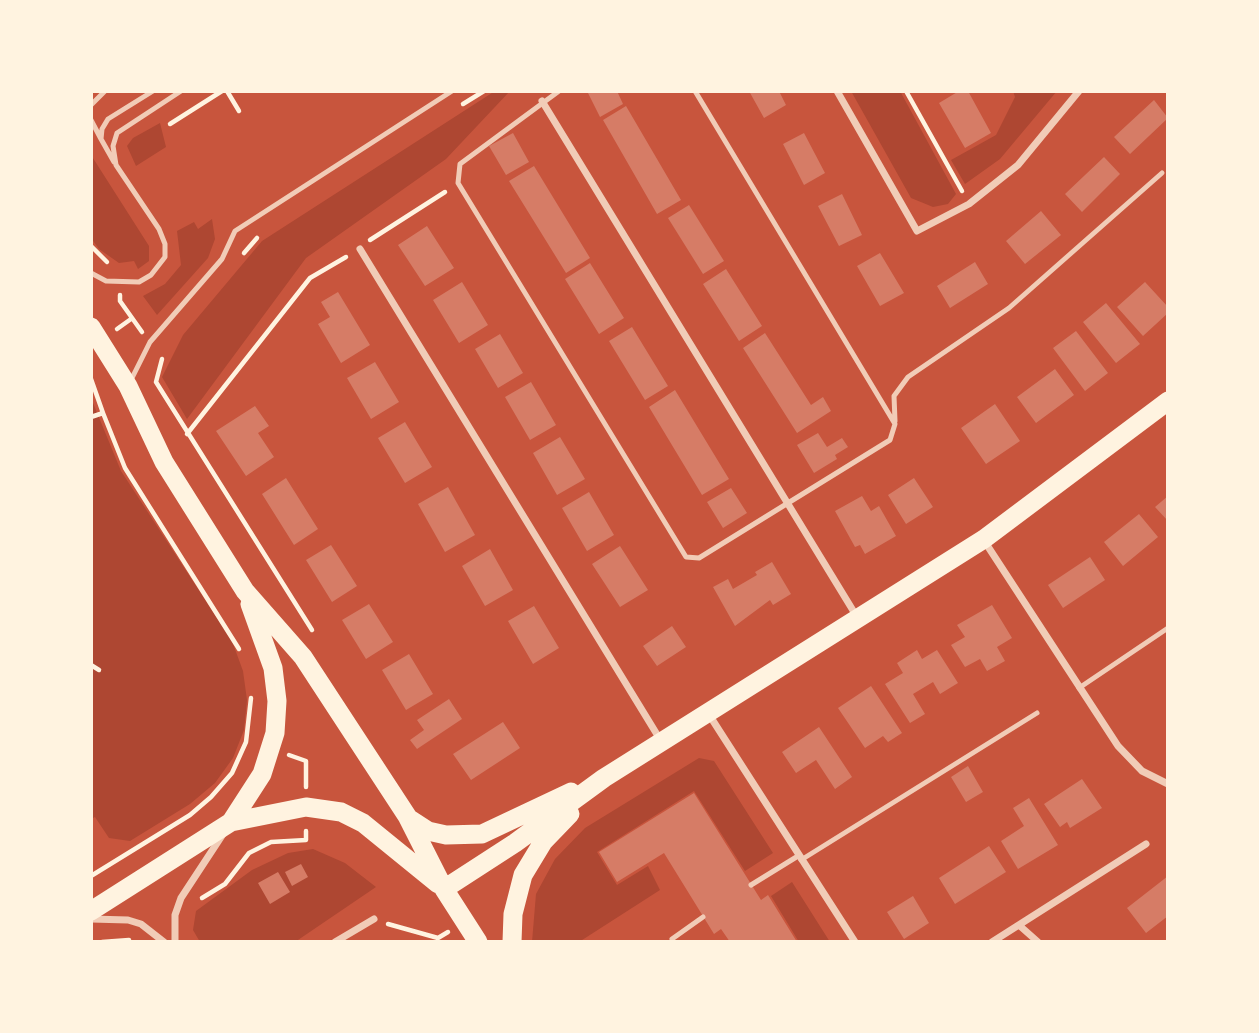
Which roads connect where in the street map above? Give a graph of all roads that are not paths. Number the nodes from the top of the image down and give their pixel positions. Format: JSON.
{"nodes":[{"id":1,"x":105,"y":91,"type":"edge"},
{"id":2,"x":153,"y":91,"type":"edge"},
{"id":3,"x":181,"y":91,"type":"edge"},
{"id":4,"x":452,"y":91,"type":"edge"},
{"id":5,"x":559,"y":91,"type":"edge"},
{"id":6,"x":695,"y":91,"type":"edge"},
{"id":7,"x":837,"y":91,"type":"edge"},
{"id":8,"x":1079,"y":91,"type":"edge"},
{"id":9,"x":541,"y":101,"type":"junction"},
{"id":10,"x":91,"y":104,"type":"edge"},
{"id":11,"x":91,"y":120,"type":"edge"},
{"id":12,"x":101,"y":139,"type":"junction"},
{"id":13,"x":116,"y":165,"type":"junction"},
{"id":14,"x":1163,"y":173,"type":"dead end"},
{"id":15,"x":360,"y":248,"type":"road end"},
{"id":16,"x":91,"y":273,"type":"edge"},
{"id":17,"x":91,"y":327,"type":"edge"},
{"id":18,"x":128,"y":386,"type":"junction"},
{"id":19,"x":1168,"y":401,"type":"edge"},
{"id":20,"x":895,"y":424,"type":"junction"},
{"id":21,"x":790,"y":504,"type":"junction"},
{"id":22,"x":984,"y":539,"type":"junction"},
{"id":23,"x":245,"y":592,"type":"junction"},
{"id":24,"x":859,"y":620,"type":"junction"},
{"id":25,"x":1168,"y":628,"type":"edge"},
{"id":26,"x":1079,"y":688,"type":"junction"},
{"id":27,"x":708,"y":713,"type":"junction"},
{"id":28,"x":1037,"y":713,"type":"dead end"},
{"id":29,"x":662,"y":742,"type":"junction"},
{"id":30,"x":604,"y":778,"type":"junction"},
{"id":31,"x":1168,"y":784,"type":"edge"},
{"id":32,"x":407,"y":817,"type":"junction"},
{"id":33,"x":231,"y":822,"type":"junction"},
{"id":34,"x":1146,"y":844,"type":"dead end"},
{"id":35,"x":800,"y":858,"type":"junction"},
{"id":36,"x":751,"y":885,"type":"dead end"},
{"id":37,"x":444,"y":889,"type":"junction"},
{"id":38,"x":91,"y":911,"type":"edge"},
{"id":39,"x":704,"y":917,"type":"dead end"},
{"id":40,"x":91,"y":919,"type":"edge"},
{"id":41,"x":374,"y":919,"type":"dead end"},
{"id":42,"x":1020,"y":926,"type":"junction"},
{"id":43,"x":671,"y":939,"type":"dead end"},
{"id":44,"x":164,"y":942,"type":"edge"},
{"id":45,"x":175,"y":942,"type":"edge"},
{"id":46,"x":335,"y":942,"type":"edge"},
{"id":47,"x":478,"y":942,"type":"edge"},
{"id":48,"x":512,"y":942,"type":"edge"},
{"id":49,"x":855,"y":942,"type":"edge"},
{"id":50,"x":992,"y":942,"type":"edge"},
{"id":51,"x":1038,"y":942,"type":"edge"}],
"edges":[{"from":1,"to":10,"type":"lane"},
{"from":2,"to":12,"type":"lane"},
{"from":3,"to":13,"type":"lane"},
{"from":4,"to":18,"type":"lane"},
{"from":5,"to":9,"type":"lane"},
{"from":6,"to":20,"type":"lane"},
{"from":7,"to":8,"type":"street"},
{"from":9,"to":21,"type":"street"},
{"from":9,"to":21,"type":"lane"},
{"from":11,"to":12,"type":"lane"},
{"from":12,"to":13,"type":"lane"},
{"from":13,"to":16,"type":"lane"},
{"from":14,"to":20,"type":"lane"},
{"from":15,"to":29,"type":"street"},
{"from":17,"to":18,"type":"highway"},
{"from":18,"to":23,"type":"highway"},
{"from":19,"to":22,"type":"highway"},
{"from":20,"to":21,"type":"lane"},
{"from":21,"to":24,"type":"street"},
{"from":22,"to":24,"type":"highway"},
{"from":22,"to":26,"type":"street"},
{"from":23,"to":32,"type":"highway"},
{"from":23,"to":33,"type":"highway"},
{"from":24,"to":27,"type":"highway"},
{"from":25,"to":26,"type":"lane"},
{"from":26,"to":31,"type":"street"},
{"from":27,"to":29,"type":"highway"},
{"from":27,"to":35,"type":"street"},
{"from":28,"to":35,"type":"lane"},
{"from":29,"to":30,"type":"highway"},
{"from":30,"to":32,"type":"highway"},
{"from":30,"to":37,"type":"highway"},
{"from":30,"to":48,"type":"highway"},
{"from":32,"to":37,"type":"highway"},
{"from":33,"to":37,"type":"highway"},
{"from":33,"to":38,"type":"highway"},
{"from":33,"to":45,"type":"street"},
{"from":34,"to":42,"type":"street"},
{"from":35,"to":36,"type":"lane"},
{"from":35,"to":49,"type":"street"},
{"from":37,"to":47,"type":"highway"},
{"from":39,"to":43,"type":"lane"},
{"from":40,"to":44,"type":"street"},
{"from":41,"to":46,"type":"street"},
{"from":42,"to":50,"type":"street"},
{"from":42,"to":51,"type":"street"}]}
